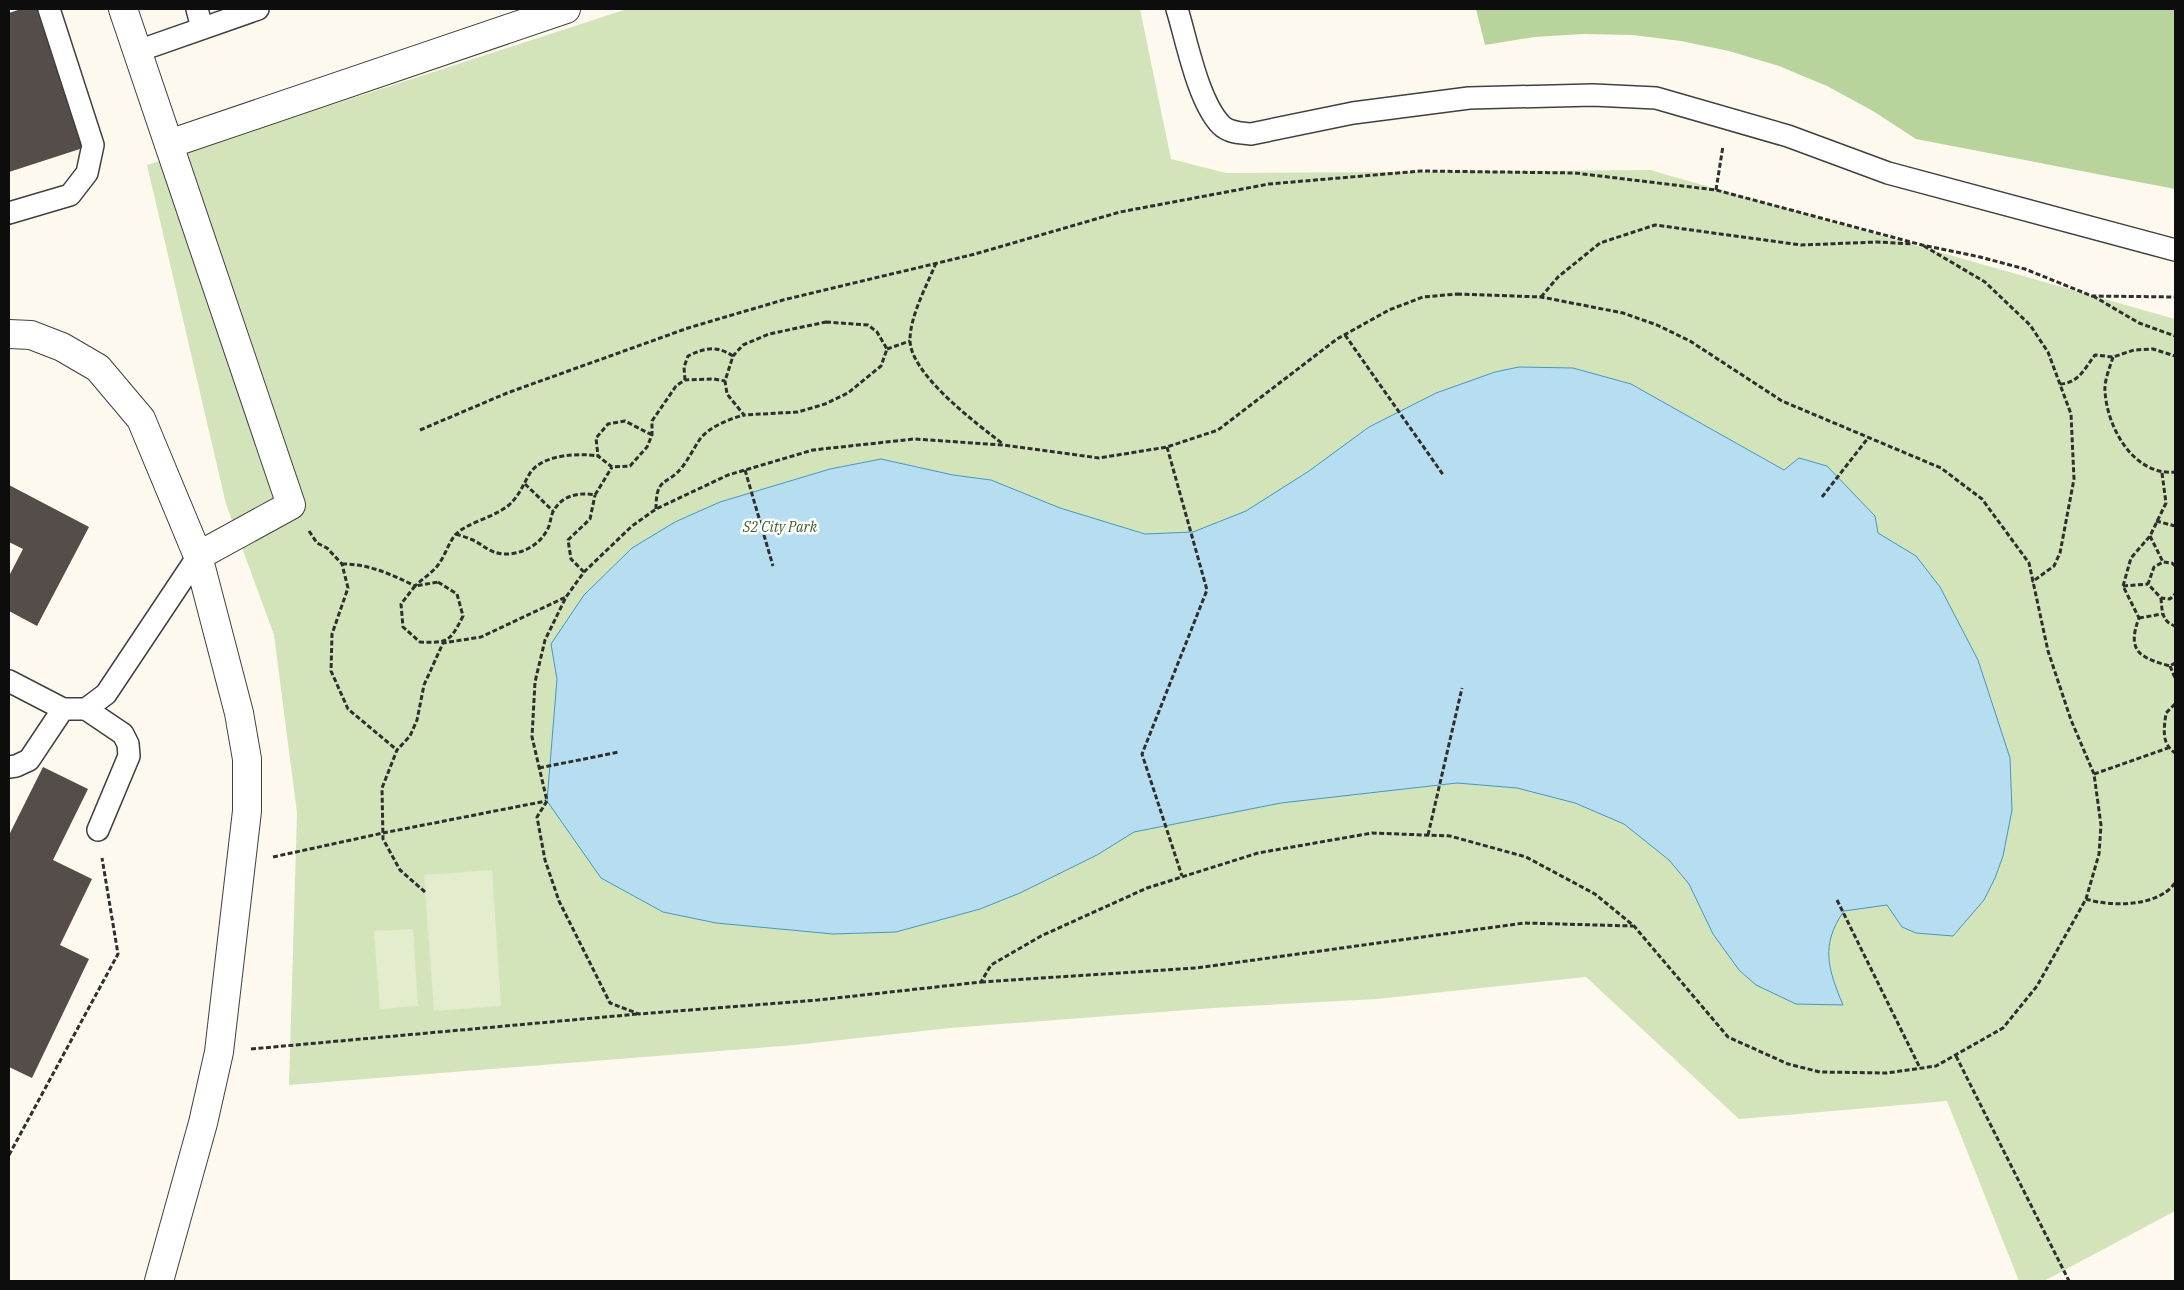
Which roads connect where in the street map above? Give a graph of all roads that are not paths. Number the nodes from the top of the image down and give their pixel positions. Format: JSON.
{"nodes":[{"id":1,"x":49,"y":9,"type":"edge"},
{"id":2,"x":123,"y":9,"type":"edge"},
{"id":3,"x":258,"y":9,"type":"edge"},
{"id":4,"x":566,"y":9,"type":"edge"},
{"id":5,"x":1178,"y":9,"type":"edge"},
{"id":6,"x":199,"y":18,"type":"edge"},
{"id":7,"x":138,"y":51,"type":"junction"},
{"id":8,"x":169,"y":144,"type":"junction"},
{"id":9,"x":9,"y":214,"type":"edge"},
{"id":10,"x":2175,"y":250,"type":"edge"},
{"id":11,"x":9,"y":334,"type":"edge"},
{"id":12,"x":198,"y":556,"type":"junction"},
{"id":13,"x":9,"y":682,"type":"edge"},
{"id":14,"x":62,"y":709,"type":"junction"},
{"id":15,"x":86,"y":709,"type":"junction"},
{"id":16,"x":9,"y":767,"type":"edge"},
{"id":17,"x":98,"y":830,"type":"road end"},
{"id":18,"x":160,"y":1281,"type":"edge"}],
"edges":[{"from":1,"to":9,"type":"lane"},
{"from":2,"to":7,"type":"street"},
{"from":3,"to":6,"type":"lane"},
{"from":4,"to":8,"type":"street"},
{"from":5,"to":10,"type":"lane"},
{"from":6,"to":7,"type":"lane"},
{"from":7,"to":8,"type":"street"},
{"from":8,"to":12,"type":"street"},
{"from":11,"to":12,"type":"street"},
{"from":12,"to":15,"type":"lane"},
{"from":12,"to":18,"type":"street"},
{"from":13,"to":14,"type":"lane"},
{"from":14,"to":15,"type":"lane"},
{"from":14,"to":16,"type":"lane"},
{"from":15,"to":17,"type":"lane"}]}
